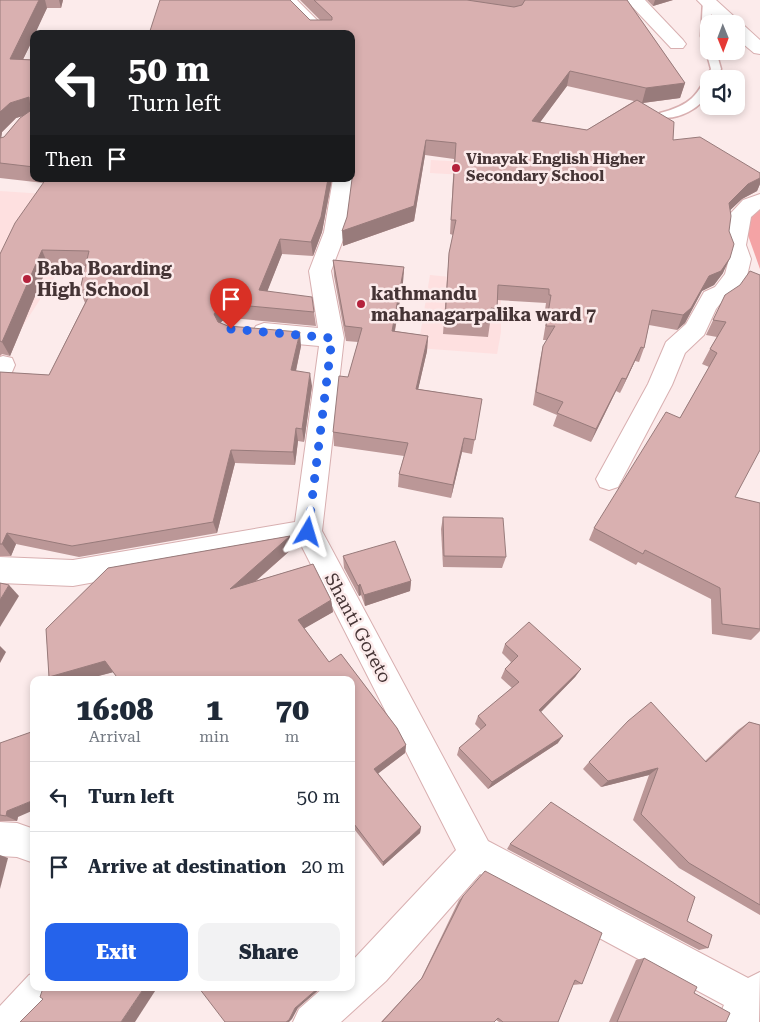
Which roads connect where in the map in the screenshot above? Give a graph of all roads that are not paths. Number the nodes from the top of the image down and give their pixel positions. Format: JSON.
{"nodes":[{"id":1,"x":287,"y":0,"type":"edge"},
{"id":2,"x":635,"y":0,"type":"edge"},
{"id":3,"x":706,"y":0,"type":"edge"},
{"id":4,"x":706,"y":15,"type":"edge"},
{"id":5,"x":722,"y":15,"type":"edge"},
{"id":6,"x":318,"y":30,"type":"edge"},
{"id":7,"x":745,"y":36,"type":"edge"},
{"id":8,"x":677,"y":44,"type":"dead end"},
{"id":9,"x":760,"y":49,"type":"edge"},
{"id":10,"x":700,"y":97,"type":"edge"},
{"id":11,"x":664,"y":115,"type":"edge"},
{"id":12,"x":343,"y":182,"type":"edge"},
{"id":13,"x":760,"y":201,"type":"edge"},
{"id":14,"x":240,"y":330,"type":"edge"},
{"id":15,"x":332,"y":338,"type":"junction"},
{"id":16,"x":609,"y":479,"type":"dead end"},
{"id":17,"x":308,"y":532,"type":"junction"},
{"id":18,"x":0,"y":570,"type":"edge"},
{"id":19,"x":0,"y":838,"type":"edge"},
{"id":20,"x":30,"y":845,"type":"edge"},
{"id":21,"x":476,"y":853,"type":"junction"},
{"id":22,"x":355,"y":984,"type":"edge"},
{"id":23,"x":39,"y":991,"type":"edge"},
{"id":24,"x":347,"y":991,"type":"edge"},
{"id":25,"x":749,"y":1004,"type":"edge"},
{"id":26,"x":11,"y":1022,"type":"edge"},
{"id":27,"x":312,"y":1022,"type":"edge"}],
"edges":[{"from":1,"to":6,"type":"main road"},
{"from":2,"to":8,"type":"main road"},
{"from":3,"to":4,"type":"lane"},
{"from":3,"to":5,"type":"main road"},
{"from":7,"to":9,"type":"main road"},
{"from":10,"to":11,"type":"lane"},
{"from":12,"to":15,"type":"main road"},
{"from":13,"to":16,"type":"main road"},
{"from":14,"to":15,"type":"main road"},
{"from":15,"to":17,"type":"main road"},
{"from":17,"to":18,"type":"main road"},
{"from":17,"to":21,"type":"main road","name":"Shanti Goreto"},
{"from":19,"to":20,"type":"main road"},
{"from":21,"to":22,"type":"main road"},
{"from":21,"to":25,"type":"main road"},
{"from":23,"to":26,"type":"main road"},
{"from":24,"to":27,"type":"main road"}]}
